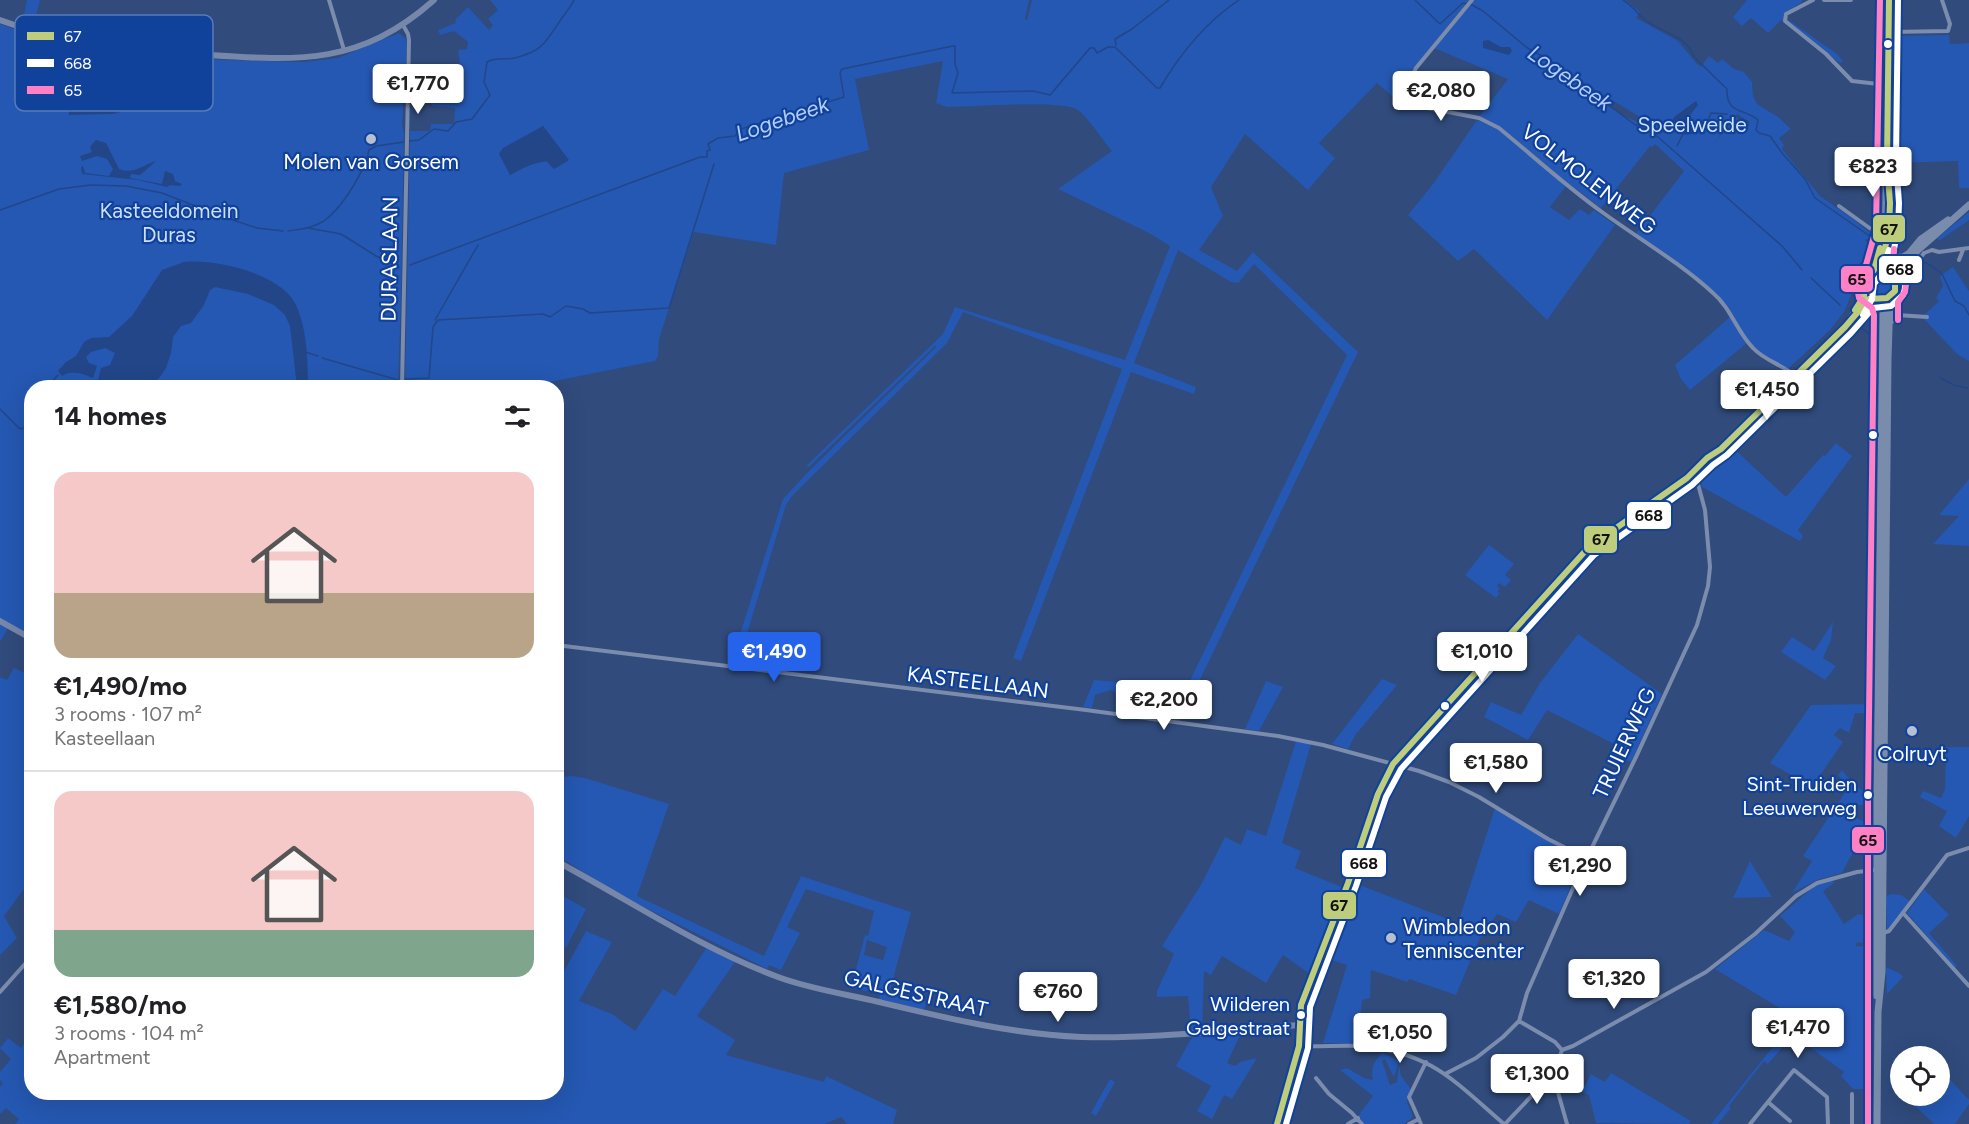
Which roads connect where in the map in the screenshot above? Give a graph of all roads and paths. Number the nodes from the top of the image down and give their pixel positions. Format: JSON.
{"nodes":[{"id":1,"x":329,"y":0,"type":"edge"},
{"id":2,"x":434,"y":0,"type":"edge"},
{"id":3,"x":1472,"y":0,"type":"edge"},
{"id":4,"x":1813,"y":0,"type":"edge"},
{"id":5,"x":1824,"y":0,"type":"edge"},
{"id":6,"x":1851,"y":0,"type":"edge"},
{"id":7,"x":1889,"y":0,"type":"edge"},
{"id":8,"x":1942,"y":0,"type":"edge"},
{"id":9,"x":0,"y":20,"type":"edge"},
{"id":10,"x":15,"y":25,"type":"edge"},
{"id":11,"x":403,"y":25,"type":"junction"},
{"id":12,"x":1888,"y":32,"type":"junction"},
{"id":13,"x":344,"y":50,"type":"junction"},
{"id":14,"x":213,"y":54,"type":"edge"},
{"id":15,"x":1888,"y":85,"type":"junction"},
{"id":16,"x":1969,"y":205,"type":"edge"},
{"id":17,"x":1839,"y":206,"type":"dead end"},
{"id":18,"x":1953,"y":218,"type":"junction"},
{"id":19,"x":1885,"y":238,"type":"junction"},
{"id":20,"x":1930,"y":239,"type":"junction"},
{"id":21,"x":1924,"y":246,"type":"junction"},
{"id":22,"x":1886,"y":247,"type":"junction"},
{"id":23,"x":1969,"y":249,"type":"edge"},
{"id":24,"x":1932,"y":250,"type":"junction"},
{"id":25,"x":1963,"y":250,"type":"junction"},
{"id":26,"x":1907,"y":254,"type":"junction"},
{"id":27,"x":1959,"y":260,"type":"dead end"},
{"id":28,"x":1874,"y":270,"type":"junction"},
{"id":29,"x":1888,"y":271,"type":"junction"},
{"id":30,"x":1897,"y":281,"type":"junction"},
{"id":31,"x":1866,"y":292,"type":"junction"},
{"id":32,"x":1890,"y":297,"type":"junction"},
{"id":33,"x":1874,"y":299,"type":"junction"},
{"id":34,"x":1897,"y":315,"type":"junction"},
{"id":35,"x":1852,"y":317,"type":"junction"},
{"id":36,"x":1927,"y":317,"type":"dead end"},
{"id":37,"x":1890,"y":331,"type":"junction"},
{"id":38,"x":1795,"y":376,"type":"junction"},
{"id":39,"x":402,"y":380,"type":"edge"},
{"id":40,"x":1694,"y":472,"type":"junction"},
{"id":41,"x":0,"y":621,"type":"edge"},
{"id":42,"x":24,"y":634,"type":"edge"},
{"id":43,"x":564,"y":646,"type":"edge"},
{"id":44,"x":1393,"y":764,"type":"junction"},
{"id":45,"x":1969,"y":848,"type":"edge"},
{"id":46,"x":1586,"y":858,"type":"junction"},
{"id":47,"x":564,"y":866,"type":"edge"},
{"id":48,"x":1880,"y":871,"type":"junction"},
{"id":49,"x":1903,"y":913,"type":"junction"},
{"id":50,"x":1879,"y":933,"type":"junction"},
{"id":51,"x":24,"y":965,"type":"edge"},
{"id":52,"x":1969,"y":986,"type":"edge"},
{"id":53,"x":0,"y":992,"type":"edge"},
{"id":54,"x":1519,"y":1021,"type":"junction"},
{"id":55,"x":1299,"y":1024,"type":"junction"},
{"id":56,"x":1299,"y":1046,"type":"junction"},
{"id":57,"x":1562,"y":1050,"type":"junction"},
{"id":58,"x":1426,"y":1062,"type":"junction"},
{"id":59,"x":1552,"y":1071,"type":"junction"},
{"id":60,"x":1445,"y":1074,"type":"junction"},
{"id":61,"x":1316,"y":1078,"type":"dead end"},
{"id":62,"x":1852,"y":1094,"type":"dead end"},
{"id":63,"x":1768,"y":1102,"type":"junction"},
{"id":64,"x":1358,"y":1118,"type":"junction"},
{"id":65,"x":1790,"y":1121,"type":"dead end"},
{"id":66,"x":1420,"y":1122,"type":"edge"},
{"id":67,"x":1277,"y":1124,"type":"edge"},
{"id":68,"x":1348,"y":1124,"type":"edge"},
{"id":69,"x":1362,"y":1124,"type":"edge"},
{"id":70,"x":1409,"y":1124,"type":"edge"},
{"id":71,"x":1505,"y":1124,"type":"edge"},
{"id":72,"x":1567,"y":1124,"type":"edge"},
{"id":73,"x":1750,"y":1124,"type":"edge"},
{"id":74,"x":1828,"y":1124,"type":"edge"},
{"id":75,"x":1852,"y":1124,"type":"edge"},
{"id":76,"x":1876,"y":1124,"type":"edge"}],
"edges":[{"from":1,"to":13,"type":"street"},
{"from":2,"to":11,"type":"street"},
{"from":3,"to":38,"type":"street","name":"VOLMOLENWEG"},
{"from":4,"to":15,"type":"street"},
{"from":5,"to":6,"type":"street"},
{"from":7,"to":12,"type":"street"},
{"from":8,"to":12,"type":"street"},
{"from":9,"to":10,"type":"street"},
{"from":11,"to":13,"type":"street"},
{"from":11,"to":39,"type":"street","name":"DURASLAAN"},
{"from":12,"to":15,"type":"street"},
{"from":13,"to":14,"type":"street"},
{"from":15,"to":19,"type":"street"},
{"from":16,"to":18,"type":"main road"},
{"from":17,"to":19,"type":"street"},
{"from":18,"to":20,"type":"main road"},
{"from":18,"to":26,"type":"main road"},
{"from":19,"to":22,"type":"street"},
{"from":19,"to":28,"type":"street"},
{"from":20,"to":21,"type":"main road"},
{"from":20,"to":24,"type":"street"},
{"from":21,"to":30,"type":"main road"},
{"from":21,"to":37,"type":"main road"},
{"from":22,"to":26,"type":"street"},
{"from":22,"to":29,"type":"street"},
{"from":23,"to":25,"type":"street"},
{"from":24,"to":25,"type":"street"},
{"from":24,"to":34,"type":"street"},
{"from":25,"to":27,"type":"street"},
{"from":26,"to":29,"type":"main road"},
{"from":28,"to":29,"type":"main road"},
{"from":28,"to":31,"type":"main road"},
{"from":29,"to":30,"type":"main road"},
{"from":30,"to":32,"type":"main road"},
{"from":31,"to":33,"type":"main road"},
{"from":31,"to":35,"type":"street"},
{"from":32,"to":33,"type":"main road"},
{"from":32,"to":37,"type":"main road"},
{"from":33,"to":35,"type":"street"},
{"from":33,"to":48,"type":"main road"},
{"from":34,"to":36,"type":"street"},
{"from":34,"to":37,"type":"street"},
{"from":35,"to":38,"type":"street"},
{"from":37,"to":48,"type":"main road"},
{"from":38,"to":40,"type":"street"},
{"from":40,"to":44,"type":"street"},
{"from":40,"to":46,"type":"street","name":"TRUIERWEG"},
{"from":41,"to":42,"type":"street"},
{"from":43,"to":44,"type":"street","name":"KASTEELLAAN"},
{"from":44,"to":46,"type":"street","name":"KASTEELLAAN"},
{"from":44,"to":55,"type":"street"},
{"from":45,"to":49,"type":"street"},
{"from":46,"to":54,"type":"street","name":"TRUIERWEG"},
{"from":47,"to":55,"type":"street","name":"GALGESTRAAT"},
{"from":48,"to":50,"type":"main road"},
{"from":48,"to":57,"type":"street"},
{"from":49,"to":50,"type":"street"},
{"from":49,"to":52,"type":"street"},
{"from":50,"to":76,"type":"main road"},
{"from":51,"to":53,"type":"street"},
{"from":54,"to":57,"type":"street"},
{"from":54,"to":60,"type":"street"},
{"from":55,"to":56,"type":"street"},
{"from":56,"to":58,"type":"street"},
{"from":56,"to":67,"type":"street"},
{"from":57,"to":59,"type":"street"},
{"from":58,"to":60,"type":"street"},
{"from":58,"to":66,"type":"street"},
{"from":59,"to":71,"type":"street"},
{"from":59,"to":72,"type":"street"},
{"from":60,"to":71,"type":"street"},
{"from":61,"to":64,"type":"street"},
{"from":62,"to":75,"type":"street"},
{"from":63,"to":65,"type":"street"},
{"from":63,"to":73,"type":"street"},
{"from":63,"to":74,"type":"street"},
{"from":64,"to":68,"type":"street"},
{"from":64,"to":69,"type":"street"},
{"from":66,"to":70,"type":"street"}]}
